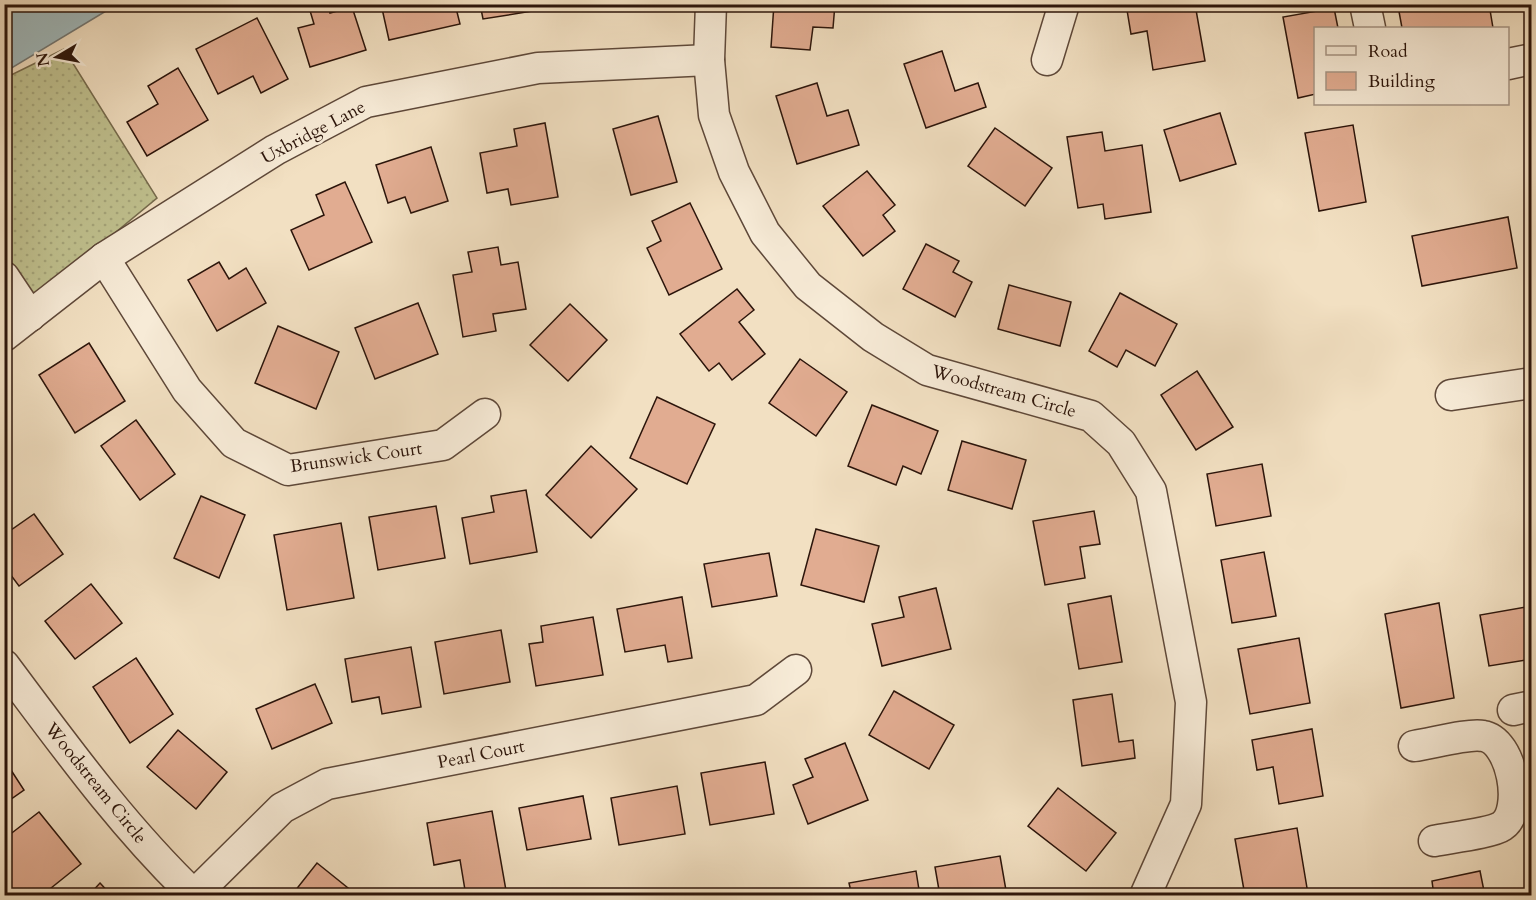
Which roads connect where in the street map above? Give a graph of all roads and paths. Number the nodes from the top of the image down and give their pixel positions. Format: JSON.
{"nodes":[{"id":1,"x":711,"y":4,"type":"edge"},
{"id":2,"x":1064,"y":4,"type":"edge"},
{"id":3,"x":1365,"y":4,"type":"edge"},
{"id":4,"x":1370,"y":27,"type":"edge"},
{"id":5,"x":1532,"y":59,"type":"edge"},
{"id":6,"x":709,"y":60,"type":"junction"},
{"id":7,"x":1047,"y":60,"type":"dead end"},
{"id":8,"x":1509,"y":64,"type":"edge"},
{"id":9,"x":104,"y":258,"type":"junction"},
{"id":10,"x":4,"y":277,"type":"edge"},
{"id":11,"x":30,"y":316,"type":"junction"},
{"id":12,"x":4,"y":336,"type":"edge"},
{"id":13,"x":1532,"y":383,"type":"edge"},
{"id":14,"x":1451,"y":395,"type":"dead end"},
{"id":15,"x":485,"y":414,"type":"dead end"},
{"id":16,"x":4,"y":665,"type":"edge"},
{"id":17,"x":796,"y":670,"type":"dead end"},
{"id":18,"x":1414,"y":746,"type":"dead end"},
{"id":19,"x":1521,"y":773,"type":"edge"},
{"id":20,"x":1434,"y":841,"type":"dead end"},
{"id":21,"x":195,"y":895,"type":"edge"},
{"id":22,"x":1145,"y":896,"type":"edge"}],
"edges":[{"from":1,"to":6,"type":"street","name":"Woodstream Circle"},
{"from":2,"to":7,"type":"street"},
{"from":3,"to":4,"type":"street"},
{"from":5,"to":8,"type":"street"},
{"from":6,"to":9,"type":"street","name":"Uxbridge Lane"},
{"from":6,"to":22,"type":"street","name":"Woodstream Circle"},
{"from":9,"to":11,"type":"street","name":"Uxbridge Lane"},
{"from":9,"to":15,"type":"street","name":"Brunswick Court"},
{"from":10,"to":11,"type":"street"},
{"from":11,"to":12,"type":"street","name":"Uxbridge Lane"},
{"from":13,"to":14,"type":"street"},
{"from":16,"to":21,"type":"street","name":"Woodstream Circle"},
{"from":17,"to":21,"type":"street","name":"Pearl Court"},
{"from":18,"to":19,"type":"street"},
{"from":19,"to":20,"type":"street"}]}
